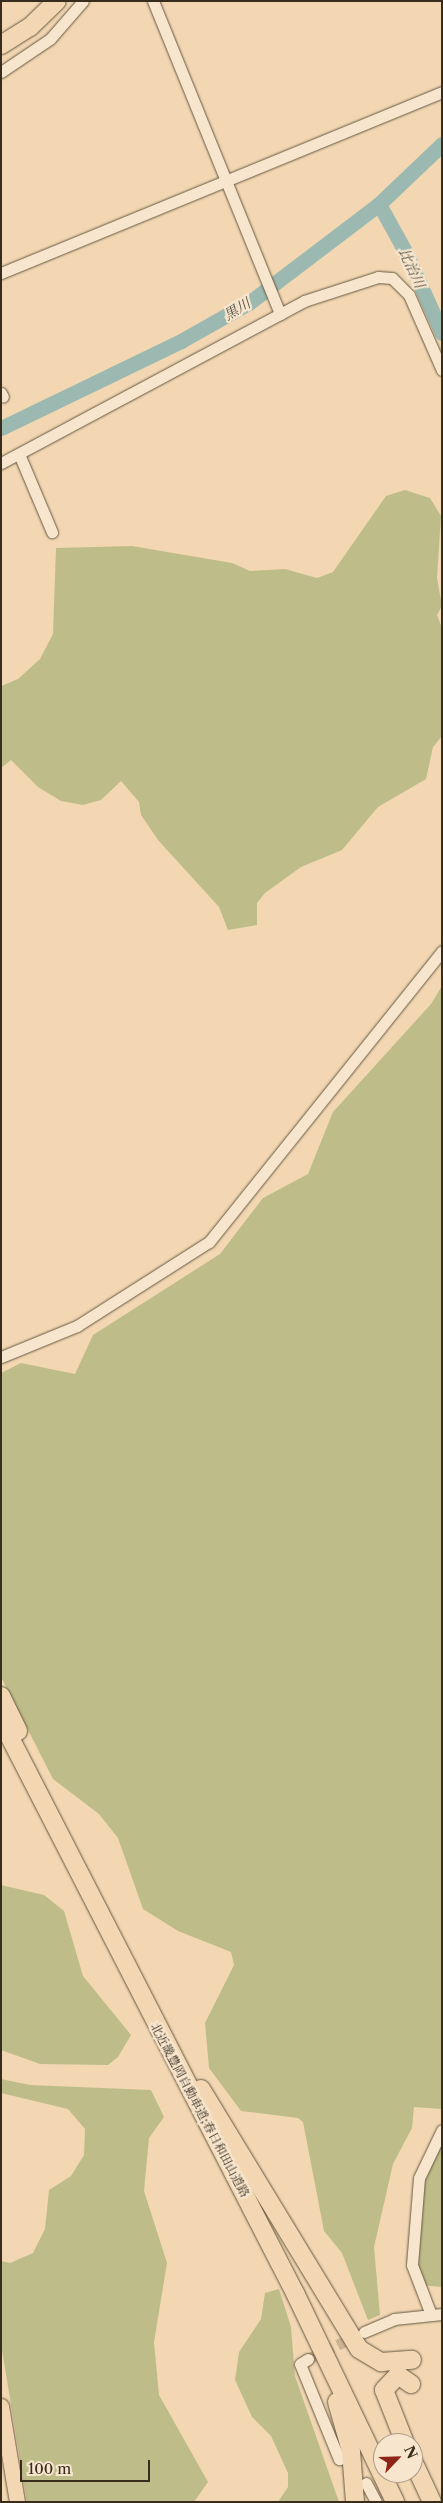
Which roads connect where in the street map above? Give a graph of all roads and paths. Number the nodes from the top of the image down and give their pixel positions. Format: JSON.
{"nodes":[{"id":1,"x":57,"y":1,"type":"edge"},
{"id":2,"x":83,"y":1,"type":"edge"},
{"id":3,"x":153,"y":1,"type":"edge"},
{"id":4,"x":1,"y":45,"type":"edge"},
{"id":5,"x":1,"y":72,"type":"edge"},
{"id":6,"x":442,"y":92,"type":"edge"},
{"id":7,"x":228,"y":182,"type":"junction"},
{"id":8,"x":1,"y":273,"type":"edge"},
{"id":9,"x":279,"y":311,"type":"junction"},
{"id":10,"x":442,"y":370,"type":"edge"},
{"id":11,"x":19,"y":454,"type":"junction"},
{"id":12,"x":1,"y":463,"type":"edge"},
{"id":13,"x":52,"y":532,"type":"dead end"},
{"id":14,"x":442,"y":951,"type":"edge"},
{"id":15,"x":1,"y":1357,"type":"edge"},
{"id":16,"x":1,"y":1696,"type":"edge"},
{"id":17,"x":1,"y":1720,"type":"edge"},
{"id":18,"x":172,"y":2042,"type":"junction"},
{"id":19,"x":442,"y":2130,"type":"edge"},
{"id":20,"x":284,"y":2270,"type":"junction"},
{"id":21,"x":430,"y":2312,"type":"junction"},
{"id":22,"x":442,"y":2314,"type":"edge"},
{"id":23,"x":364,"y":2332,"type":"tunnel mouth"},
{"id":24,"x":308,"y":2359,"type":"dead end"},
{"id":25,"x":412,"y":2360,"type":"dead end"},
{"id":26,"x":411,"y":2384,"type":"dead end"},
{"id":27,"x":1,"y":2406,"type":"edge"},
{"id":28,"x":401,"y":2433,"type":"edge"},
{"id":29,"x":373,"y":2442,"type":"edge"},
{"id":30,"x":339,"y":2459,"type":"dead end"},
{"id":31,"x":366,"y":2483,"type":"dead end"},
{"id":32,"x":392,"y":2483,"type":"edge"},
{"id":33,"x":423,"y":2483,"type":"edge"},
{"id":34,"x":17,"y":2502,"type":"edge"},
{"id":35,"x":355,"y":2502,"type":"edge"},
{"id":36,"x":376,"y":2502,"type":"edge"},
{"id":37,"x":395,"y":2502,"type":"edge"},
{"id":38,"x":401,"y":2502,"type":"edge"},
{"id":39,"x":432,"y":2502,"type":"edge"}],
"edges":[{"from":1,"to":4,"type":"highway"},
{"from":2,"to":5,"type":"street"},
{"from":3,"to":7,"type":"street"},
{"from":6,"to":7,"type":"street"},
{"from":7,"to":8,"type":"street"},
{"from":7,"to":9,"type":"street"},
{"from":9,"to":10,"type":"street"},
{"from":9,"to":11,"type":"street"},
{"from":11,"to":12,"type":"street"},
{"from":11,"to":13,"type":"street"},
{"from":14,"to":15,"type":"street"},
{"from":16,"to":18,"type":"highway","name":"北近畿豊岡自動車道;春日和田山道路"},
{"from":17,"to":20,"type":"highway","name":"北近畿豊岡自動車道;春日和田山道路"},
{"from":18,"to":25,"type":"highway"},
{"from":18,"to":29,"type":"highway","name":"北近畿豊岡自動車道;春日和田山道路"},
{"from":19,"to":21,"type":"street"},
{"from":20,"to":35,"type":"highway"},
{"from":20,"to":37,"type":"highway","name":"北近畿豊岡自動車道;春日和田山道路"},
{"from":21,"to":22,"type":"street"},
{"from":21,"to":23,"type":"street"},
{"from":24,"to":30,"type":"street"},
{"from":26,"to":28,"type":"highway"},
{"from":27,"to":34,"type":"main road"},
{"from":31,"to":36,"type":"street"},
{"from":32,"to":38,"type":"highway"},
{"from":33,"to":39,"type":"highway"}]}
